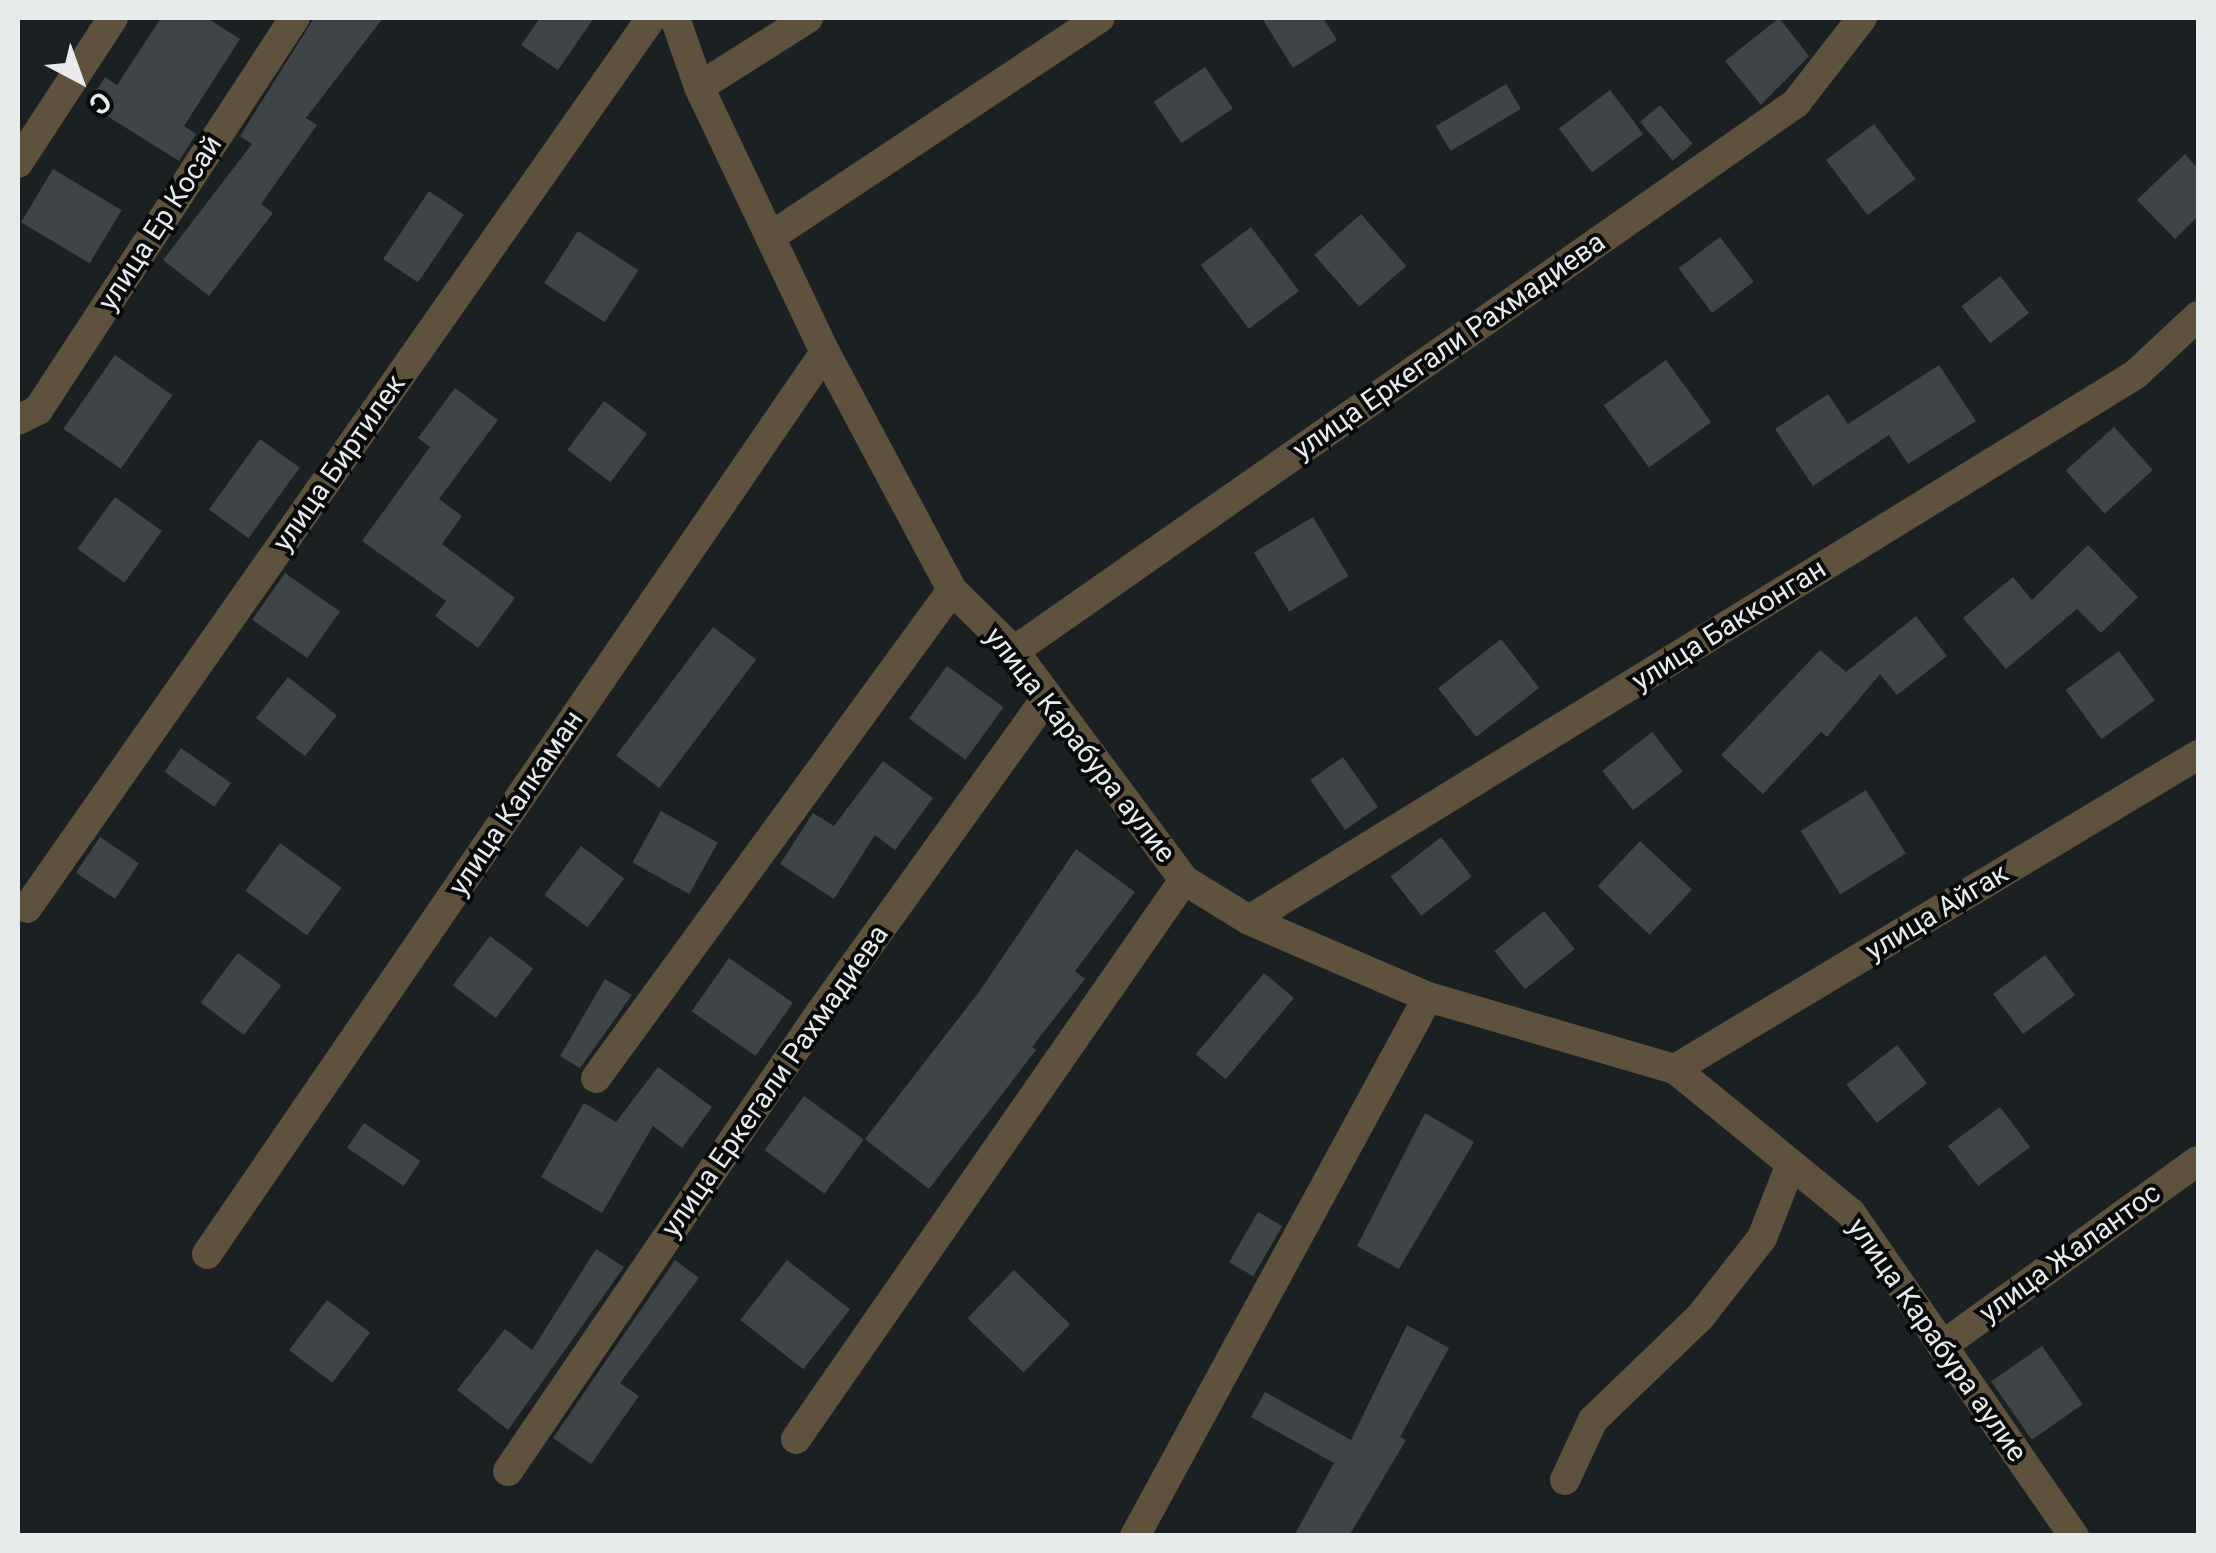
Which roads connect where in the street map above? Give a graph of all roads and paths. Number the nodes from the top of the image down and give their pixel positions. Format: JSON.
{"nodes":[{"id":1,"x":112,"y":18,"type":"edge"},
{"id":2,"x":295,"y":18,"type":"edge"},
{"id":3,"x":651,"y":18,"type":"edge"},
{"id":4,"x":675,"y":18,"type":"edge"},
{"id":5,"x":808,"y":18,"type":"edge"},
{"id":6,"x":1100,"y":18,"type":"edge"},
{"id":7,"x":1862,"y":18,"type":"edge"},
{"id":8,"x":700,"y":87,"type":"junction"},
{"id":9,"x":18,"y":162,"type":"edge"},
{"id":10,"x":770,"y":237,"type":"junction"},
{"id":11,"x":2198,"y":316,"type":"edge"},
{"id":12,"x":825,"y":352,"type":"junction"},
{"id":13,"x":18,"y":420,"type":"edge"},
{"id":14,"x":952,"y":590,"type":"junction"},
{"id":15,"x":1014,"y":651,"type":"junction"},
{"id":16,"x":1048,"y":696,"type":"junction"},
{"id":17,"x":2198,"y":755,"type":"edge"},
{"id":18,"x":1184,"y":880,"type":"junction"},
{"id":19,"x":27,"y":908,"type":"dead end"},
{"id":20,"x":1249,"y":920,"type":"junction"},
{"id":21,"x":1428,"y":997,"type":"junction"},
{"id":22,"x":1675,"y":1069,"type":"junction"},
{"id":23,"x":596,"y":1078,"type":"dead end"},
{"id":24,"x":2198,"y":1161,"type":"edge"},
{"id":25,"x":1791,"y":1164,"type":"junction"},
{"id":26,"x":208,"y":1254,"type":"dead end"},
{"id":27,"x":1942,"y":1346,"type":"junction"},
{"id":28,"x":796,"y":1439,"type":"dead end"},
{"id":29,"x":508,"y":1471,"type":"dead end"},
{"id":30,"x":1565,"y":1480,"type":"dead end"},
{"id":31,"x":1135,"y":1536,"type":"edge"},
{"id":32,"x":2074,"y":1536,"type":"edge"}],
"edges":[{"from":1,"to":9,"type":"street"},
{"from":2,"to":13,"type":"street","name":"улица Ер Косай"},
{"from":3,"to":19,"type":"street","name":"улица Биртилек"},
{"from":4,"to":8,"type":"street","name":"улица Карабура аулие"},
{"from":5,"to":8,"type":"street"},
{"from":6,"to":10,"type":"street"},
{"from":7,"to":15,"type":"street","name":"улица Еркегали Рахмадиева"},
{"from":8,"to":10,"type":"street","name":"улица Карабура аулие"},
{"from":10,"to":12,"type":"street","name":"улица Карабура аулие"},
{"from":11,"to":20,"type":"street","name":"улица Бакконган"},
{"from":12,"to":14,"type":"street","name":"улица Карабура аулие"},
{"from":12,"to":26,"type":"street","name":"улица Калкаман"},
{"from":14,"to":15,"type":"street","name":"улица Карабура аулие"},
{"from":14,"to":23,"type":"street"},
{"from":15,"to":16,"type":"street","name":"улица Карабура аулие"},
{"from":16,"to":18,"type":"street","name":"улица Карабура аулие"},
{"from":16,"to":29,"type":"street","name":"улица Еркегали Рахмадиева"},
{"from":17,"to":22,"type":"street","name":"улица Айгак"},
{"from":18,"to":20,"type":"street","name":"улица Карабура аулие"},
{"from":18,"to":28,"type":"street"},
{"from":20,"to":21,"type":"street","name":"улица Карабура аулие"},
{"from":21,"to":22,"type":"street","name":"улица Карабура аулие"},
{"from":21,"to":31,"type":"street"},
{"from":22,"to":25,"type":"street","name":"улица Карабура аулие"},
{"from":24,"to":27,"type":"street","name":"улица Жалантос"},
{"from":25,"to":27,"type":"street","name":"улица Карабура аулие"},
{"from":25,"to":30,"type":"street"},
{"from":27,"to":32,"type":"street","name":"улица Карабура аулие"}]}
